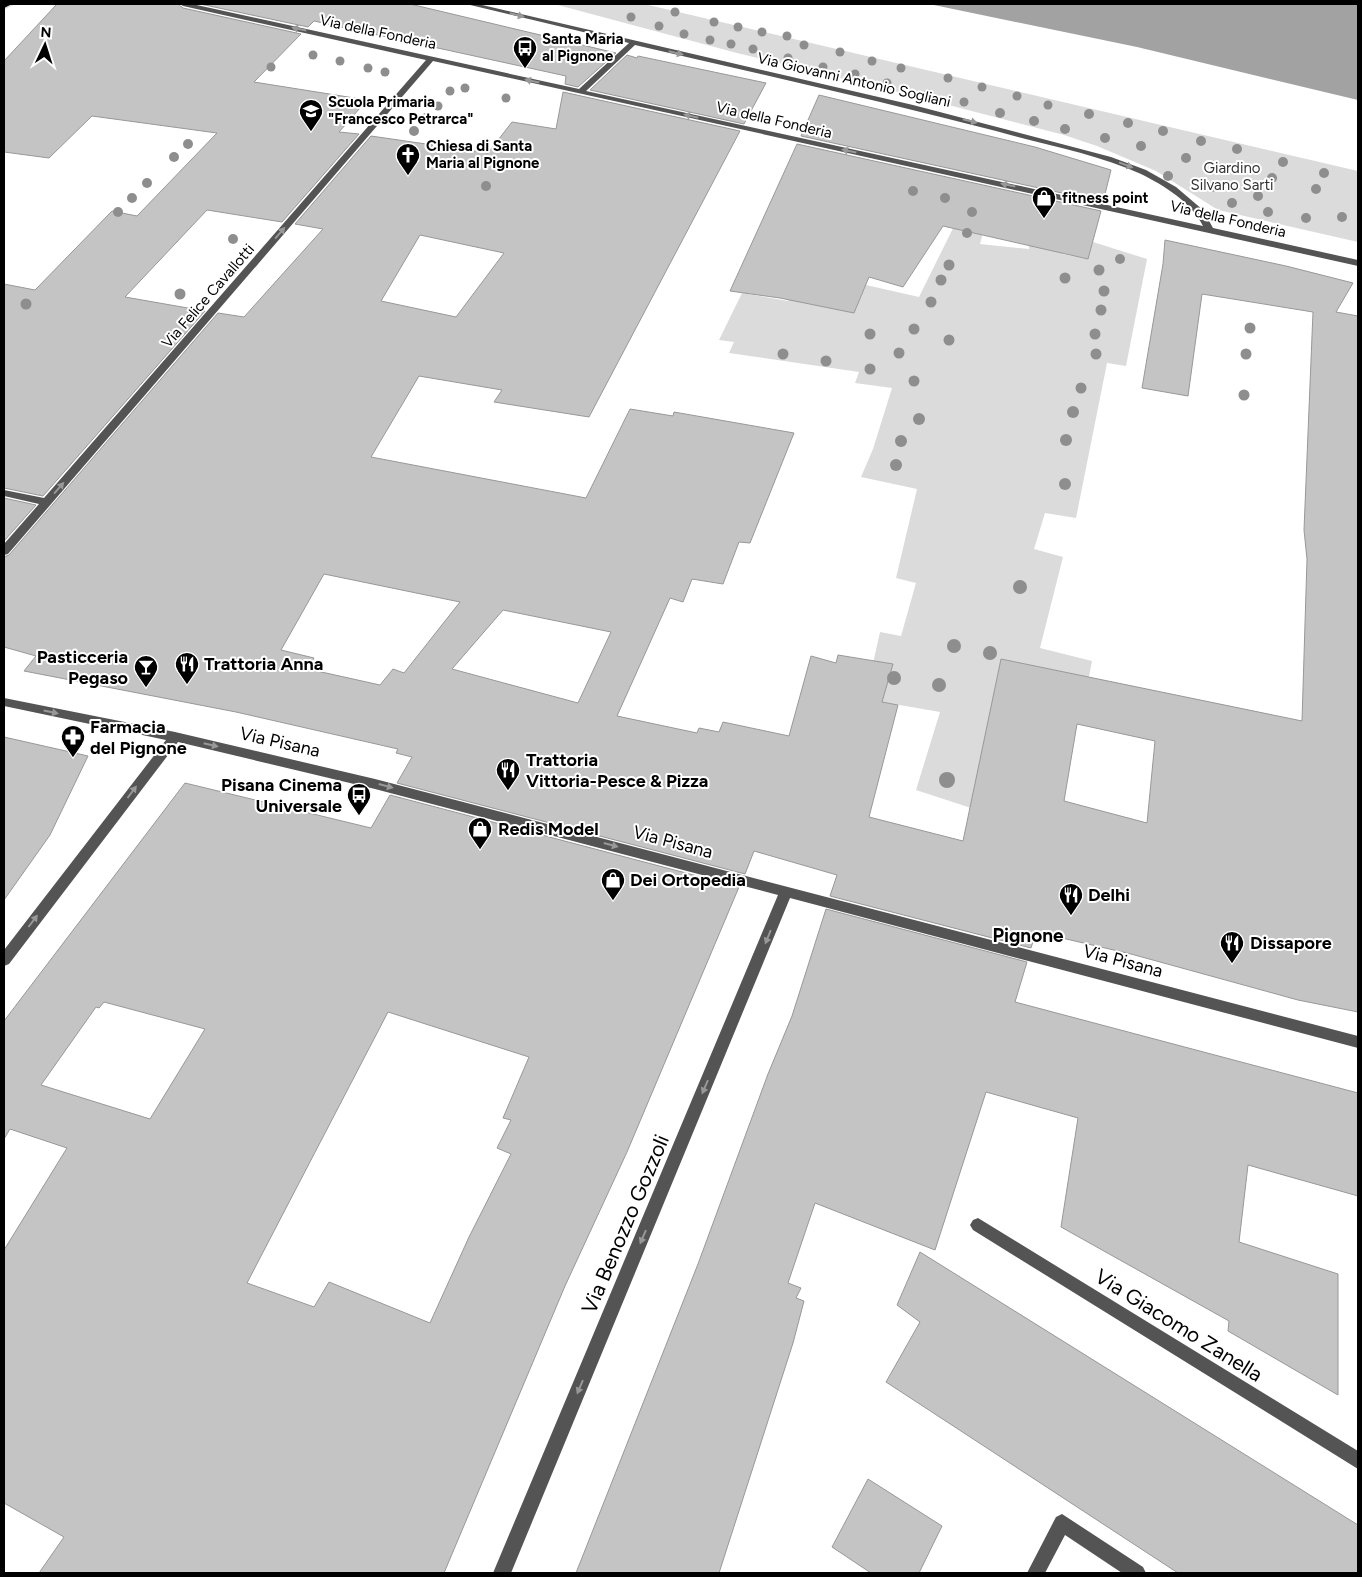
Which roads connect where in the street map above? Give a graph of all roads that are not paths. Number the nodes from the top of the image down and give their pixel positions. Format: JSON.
{"nodes":[{"id":1,"x":8,"y":4,"type":"edge"},
{"id":2,"x":183,"y":4,"type":"edge"},
{"id":3,"x":470,"y":4,"type":"edge"},
{"id":4,"x":4,"y":6,"type":"edge"},
{"id":5,"x":633,"y":43,"type":"junction"},
{"id":6,"x":432,"y":58,"type":"junction"},
{"id":7,"x":581,"y":91,"type":"junction"},
{"id":8,"x":1209,"y":229,"type":"junction"},
{"id":9,"x":1358,"y":263,"type":"edge"},
{"id":10,"x":4,"y":493,"type":"edge"},
{"id":11,"x":46,"y":502,"type":"junction"},
{"id":12,"x":4,"y":551,"type":"edge"},
{"id":13,"x":4,"y":702,"type":"edge"},
{"id":14,"x":175,"y":737,"type":"junction"},
{"id":15,"x":786,"y":892,"type":"junction"},
{"id":16,"x":4,"y":960,"type":"edge"},
{"id":17,"x":1358,"y":1042,"type":"edge"},
{"id":18,"x":978,"y":1226,"type":"dead end"},
{"id":19,"x":1358,"y":1461,"type":"edge"},
{"id":20,"x":502,"y":1573,"type":"edge"},
{"id":21,"x":1036,"y":1573,"type":"edge"},
{"id":22,"x":1137,"y":1573,"type":"edge"}],
"edges":[{"from":1,"to":4,"type":"main road"},
{"from":6,"to":2,"type":"street","name":"Via della Fonderia","one_way":true},
{"from":3,"to":5,"type":"street","name":"Via Giovanni Antonio Sogliani","one_way":true},
{"from":5,"to":7,"type":"street"},
{"from":5,"to":8,"type":"street","name":"Via Giovanni Antonio Sogliani","one_way":true},
{"from":7,"to":6,"type":"street","name":"Via della Fonderia","one_way":true},
{"from":11,"to":6,"type":"street","name":"Via Felice Cavallotti","one_way":true},
{"from":8,"to":7,"type":"street","name":"Via della Fonderia","one_way":true},
{"from":8,"to":9,"type":"street","name":"Via della Fonderia"},
{"from":10,"to":11,"type":"street"},
{"from":11,"to":12,"type":"street","name":"Via Felice Cavallotti"},
{"from":13,"to":14,"type":"street","name":"Via Pisana","one_way":true},
{"from":14,"to":15,"type":"street","name":"Via Pisana","one_way":true},
{"from":16,"to":14,"type":"street","one_way":true},
{"from":15,"to":17,"type":"street","name":"Via Pisana"},
{"from":15,"to":20,"type":"street","name":"Via Benozzo Gozzoli","one_way":true},
{"from":18,"to":19,"type":"street","name":"Via Giacomo Zanella"},
{"from":21,"to":22,"type":"street"}]}
